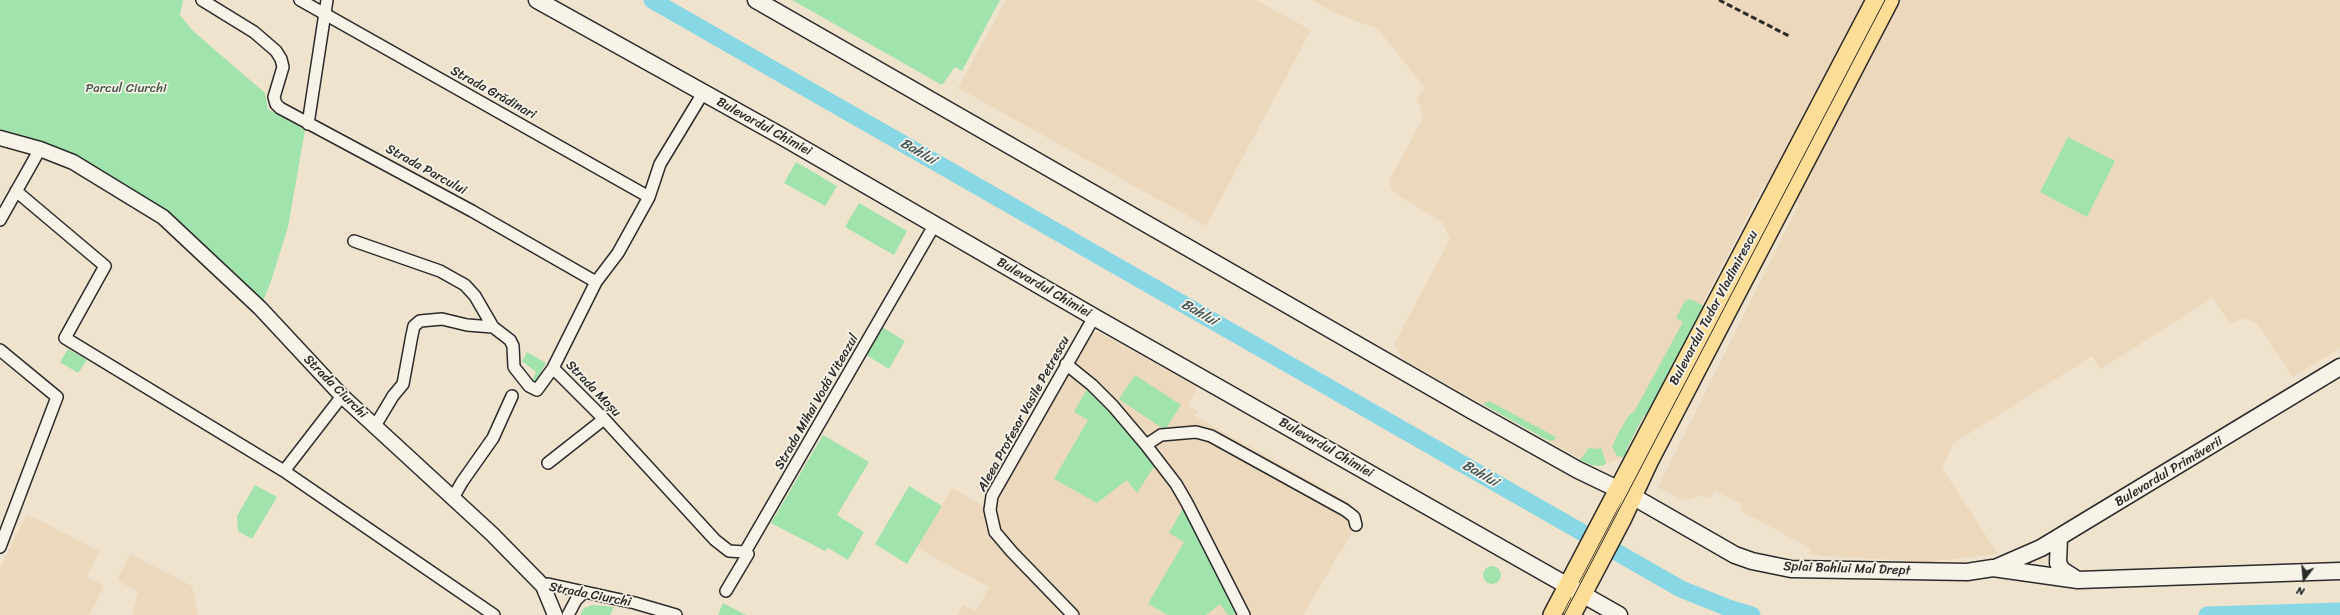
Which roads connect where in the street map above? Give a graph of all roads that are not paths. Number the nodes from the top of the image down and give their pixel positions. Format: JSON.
{"nodes":[{"id":1,"x":202,"y":0,"type":"edge"},
{"id":2,"x":300,"y":0,"type":"edge"},
{"id":3,"x":327,"y":0,"type":"edge"},
{"id":4,"x":537,"y":0,"type":"edge"},
{"id":5,"x":756,"y":0,"type":"edge"},
{"id":6,"x":1875,"y":0,"type":"edge"},
{"id":7,"x":1890,"y":0,"type":"edge"},
{"id":8,"x":324,"y":14,"type":"junction"},
{"id":9,"x":703,"y":93,"type":"junction"},
{"id":10,"x":308,"y":124,"type":"junction"},
{"id":11,"x":0,"y":138,"type":"edge"},
{"id":12,"x":40,"y":148,"type":"junction"},
{"id":13,"x":16,"y":191,"type":"junction"},
{"id":14,"x":649,"y":197,"type":"junction"},
{"id":15,"x":0,"y":220,"type":"edge"},
{"id":16,"x":935,"y":224,"type":"junction"},
{"id":17,"x":354,"y":241,"type":"dead end"},
{"id":18,"x":596,"y":282,"type":"junction"},
{"id":19,"x":1094,"y":318,"type":"junction"},
{"id":20,"x":493,"y":327,"type":"junction"},
{"id":21,"x":0,"y":350,"type":"edge"},
{"id":22,"x":1066,"y":364,"type":"junction"},
{"id":23,"x":2340,"y":367,"type":"edge"},
{"id":24,"x":553,"y":368,"type":"junction"},
{"id":25,"x":342,"y":396,"type":"junction"},
{"id":26,"x":512,"y":396,"type":"dead end"},
{"id":27,"x":604,"y":419,"type":"junction"},
{"id":28,"x":375,"y":426,"type":"junction"},
{"id":29,"x":1146,"y":445,"type":"junction"},
{"id":30,"x":548,"y":462,"type":"dead end"},
{"id":31,"x":284,"y":471,"type":"junction"},
{"id":32,"x":1625,"y":493,"type":"junction"},
{"id":33,"x":453,"y":498,"type":"junction"},
{"id":34,"x":1356,"y":525,"type":"dead end"},
{"id":35,"x":2059,"y":537,"type":"junction"},
{"id":36,"x":0,"y":547,"type":"edge"},
{"id":37,"x":745,"y":552,"type":"junction"},
{"id":38,"x":1993,"y":568,"type":"junction"},
{"id":39,"x":2340,"y":571,"type":"edge"},
{"id":40,"x":2078,"y":580,"type":"junction"},
{"id":41,"x":543,"y":586,"type":"junction"},
{"id":42,"x":1567,"y":586,"type":"junction"},
{"id":43,"x":726,"y":591,"type":"dead end"},
{"id":44,"x":584,"y":592,"type":"junction"},
{"id":45,"x":1582,"y":595,"type":"junction"},
{"id":46,"x":494,"y":615,"type":"edge"},
{"id":47,"x":555,"y":615,"type":"edge"},
{"id":48,"x":568,"y":615,"type":"edge"},
{"id":49,"x":676,"y":615,"type":"edge"},
{"id":50,"x":1073,"y":615,"type":"edge"},
{"id":51,"x":1244,"y":615,"type":"edge"},
{"id":52,"x":1552,"y":615,"type":"edge"},
{"id":53,"x":1572,"y":615,"type":"edge"},
{"id":54,"x":1620,"y":615,"type":"edge"}],
"edges":[{"from":1,"to":10,"type":"street","name":"Strada Parcului"},
{"from":2,"to":8,"type":"street","name":"Strada Grădinari"},
{"from":3,"to":8,"type":"street"},
{"from":4,"to":9,"type":"main road","name":"Bulevardul Chimiei"},
{"from":5,"to":32,"type":"main road"},
{"from":6,"to":32,"type":"main road","name":"Bulevardul Tudor Vladimirescu"},
{"from":7,"to":32,"type":"main road","name":"Bulevardul Tudor Vladimirescu"},
{"from":8,"to":10,"type":"street"},
{"from":8,"to":14,"type":"street","name":"Strada Grădinari"},
{"from":9,"to":14,"type":"street"},
{"from":9,"to":16,"type":"main road","name":"Bulevardul Chimiei"},
{"from":10,"to":18,"type":"street","name":"Strada Parcului"},
{"from":11,"to":12,"type":"street","name":"Strada Ciurchi"},
{"from":12,"to":13,"type":"street"},
{"from":12,"to":25,"type":"street","name":"Strada Ciurchi"},
{"from":13,"to":15,"type":"street"},
{"from":13,"to":31,"type":"street"},
{"from":14,"to":18,"type":"street"},
{"from":16,"to":19,"type":"main road","name":"Bulevardul Chimiei"},
{"from":16,"to":37,"type":"street","name":"Strada Mihai Vodă Viteazul"},
{"from":17,"to":20,"type":"street","name":"Strada Moșu"},
{"from":18,"to":24,"type":"street"},
{"from":19,"to":22,"type":"street","name":"Aleea Profesor Vasile Petrescu"},
{"from":19,"to":42,"type":"main road","name":"Bulevardul Chimiei"},
{"from":20,"to":24,"type":"street","name":"Strada Moșu"},
{"from":20,"to":28,"type":"street"},
{"from":21,"to":36,"type":"street"},
{"from":22,"to":29,"type":"street"},
{"from":22,"to":50,"type":"street","name":"Aleea Profesor Vasile Petrescu"},
{"from":23,"to":35,"type":"main road","name":"Bulevardul Primăverii"},
{"from":24,"to":27,"type":"street","name":"Strada Moșu"},
{"from":25,"to":28,"type":"street","name":"Strada Ciurchi"},
{"from":25,"to":31,"type":"street"},
{"from":26,"to":33,"type":"street"},
{"from":27,"to":30,"type":"street"},
{"from":27,"to":37,"type":"street","name":"Strada Moșu"},
{"from":28,"to":33,"type":"street","name":"Strada Ciurchi"},
{"from":29,"to":34,"type":"street"},
{"from":29,"to":51,"type":"street"},
{"from":31,"to":46,"type":"street"},
{"from":32,"to":38,"type":"main road","name":"Splai Bahlui Mal Drept"},
{"from":32,"to":42,"type":"main road","name":"Bulevardul Tudor Vladimirescu"},
{"from":32,"to":45,"type":"main road","name":"Bulevardul Tudor Vladimirescu"},
{"from":33,"to":41,"type":"street","name":"Strada Ciurchi"},
{"from":35,"to":38,"type":"main road","name":"Bulevardul Primăverii"},
{"from":35,"to":40,"type":"main road"},
{"from":37,"to":43,"type":"street","name":"Strada Mihai Vodă Viteazul"},
{"from":38,"to":40,"type":"main road","name":"Splai Bahlui Mal Drept"},
{"from":39,"to":40,"type":"main road","name":"Splai Bahlui Mal Drept"},
{"from":41,"to":44,"type":"street","name":"Strada Ciurchi"},
{"from":41,"to":47,"type":"street"},
{"from":42,"to":45,"type":"main road","name":"Bulevardul Chimiei"},
{"from":42,"to":52,"type":"main road","name":"Bulevardul Tudor Vladimirescu"},
{"from":44,"to":48,"type":"street"},
{"from":44,"to":49,"type":"street","name":"Strada Ciurchi"},
{"from":45,"to":53,"type":"main road","name":"Bulevardul Tudor Vladimirescu"},
{"from":45,"to":54,"type":"main road","name":"Bulevardul Chimiei"}]}
